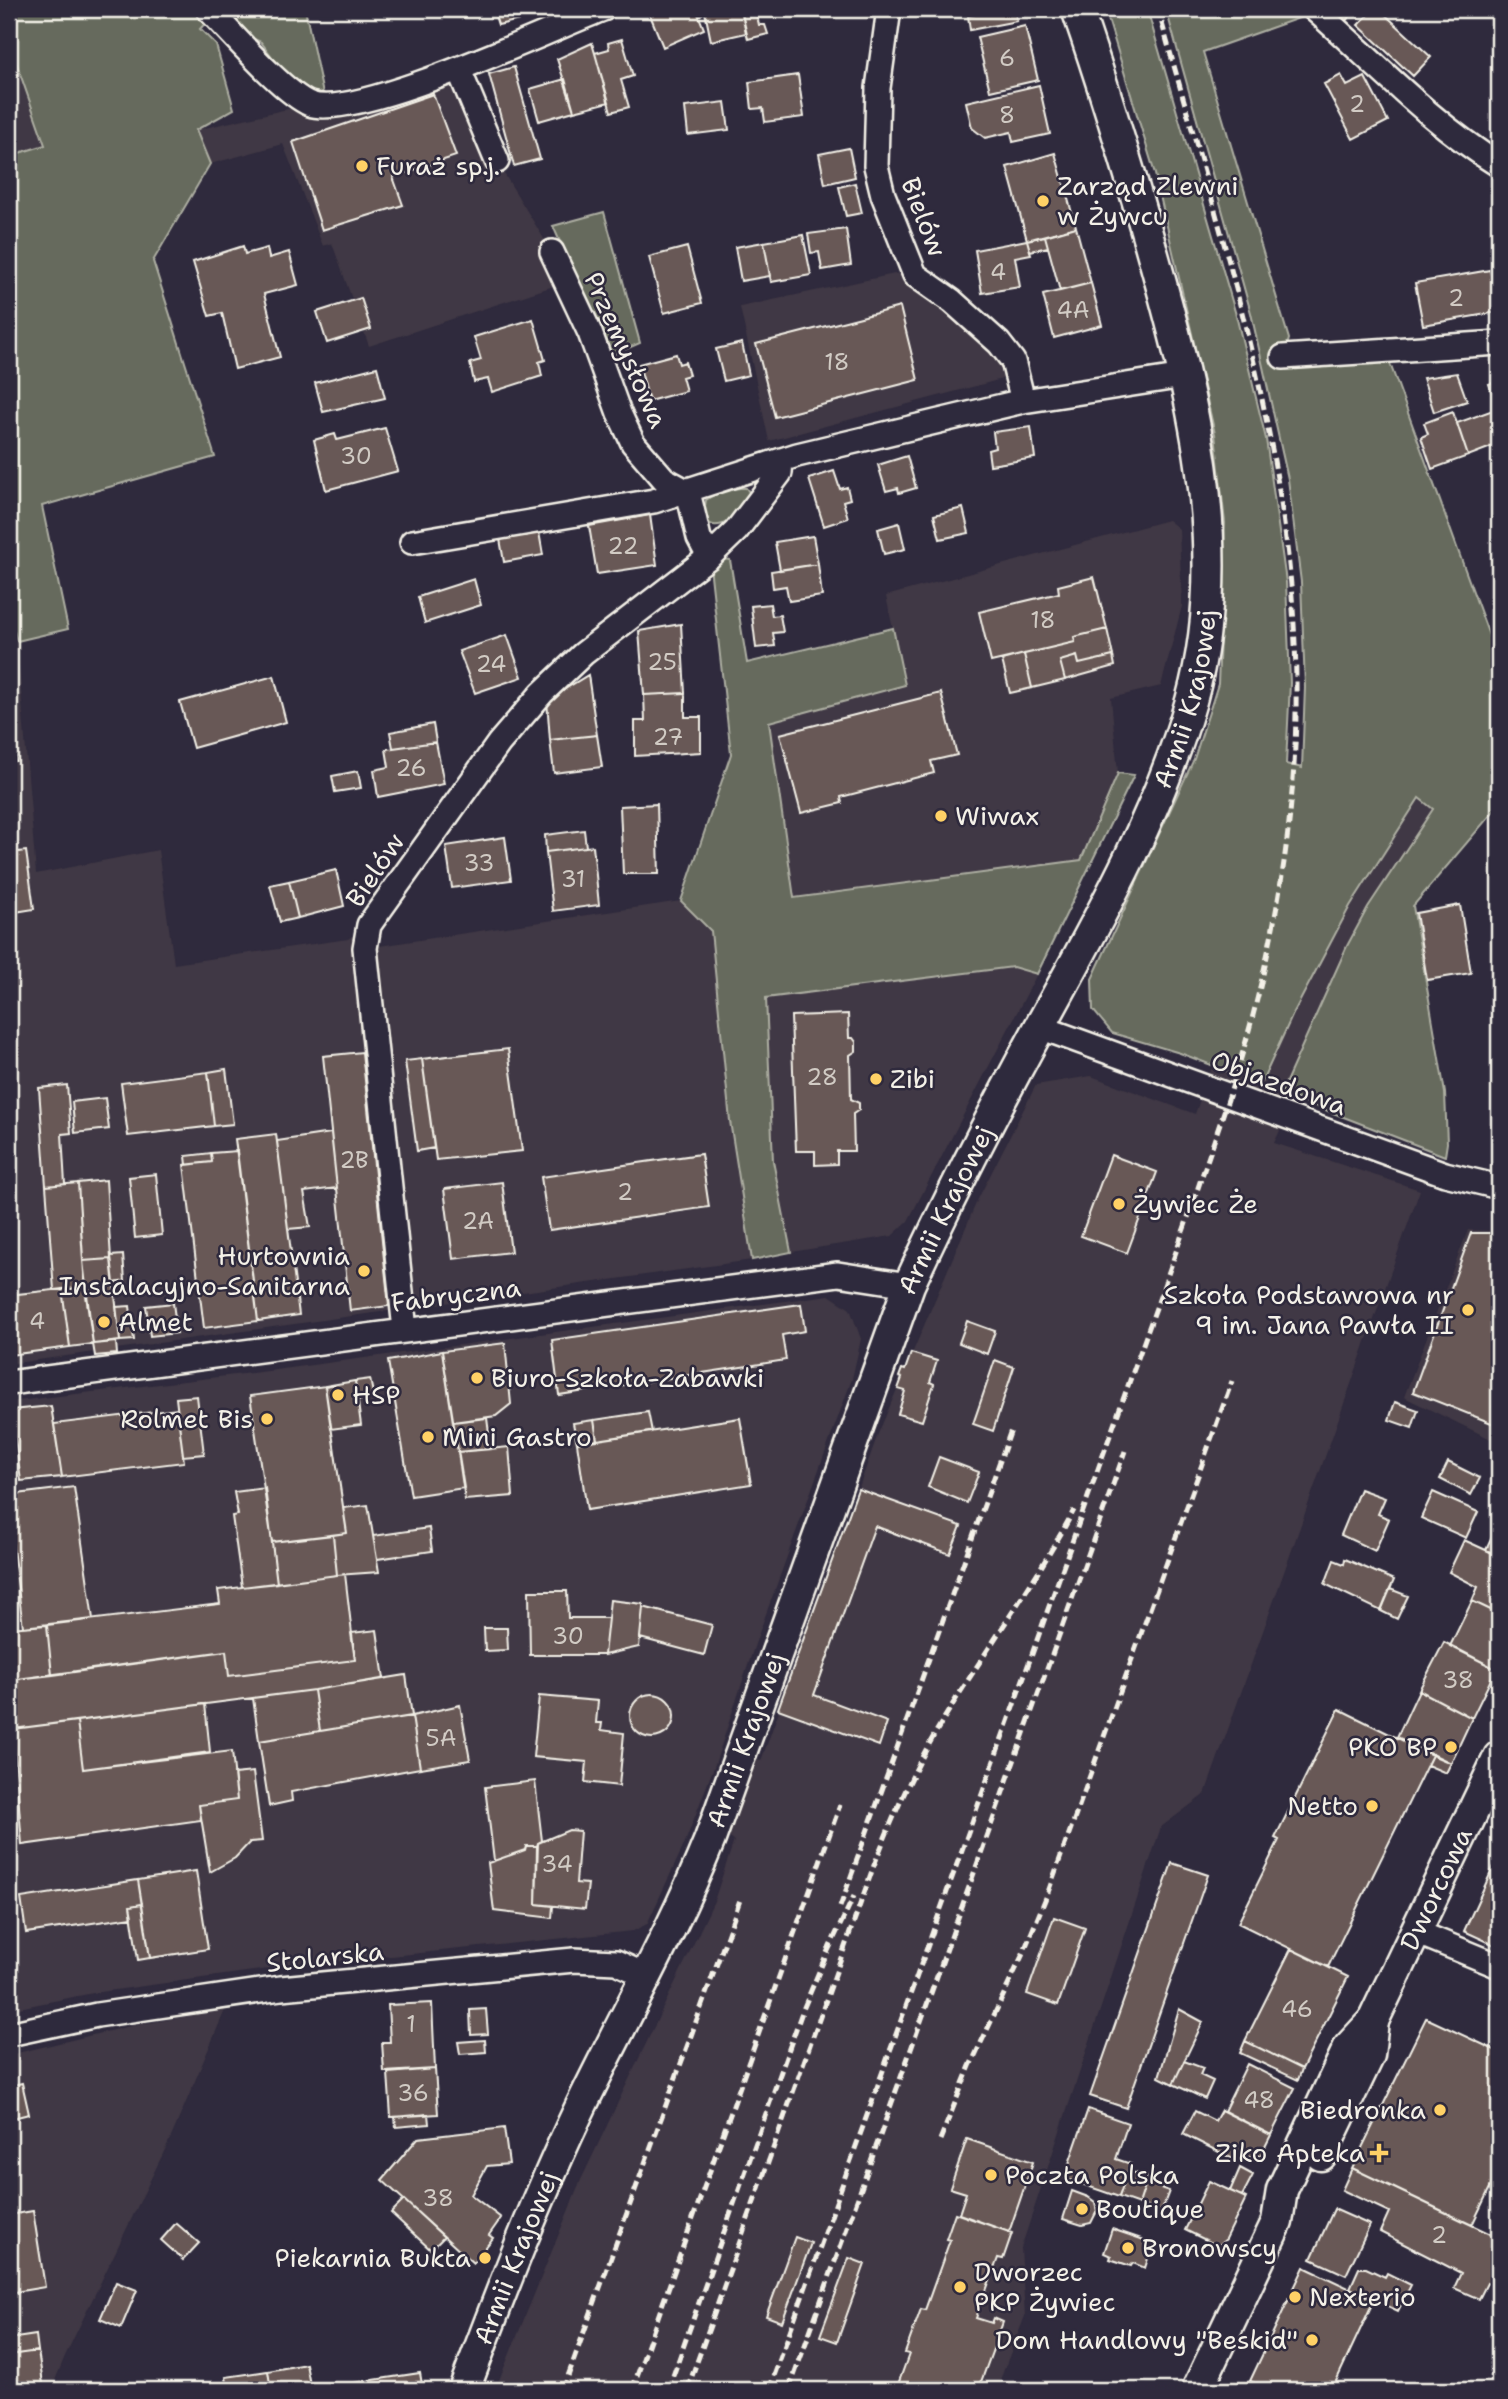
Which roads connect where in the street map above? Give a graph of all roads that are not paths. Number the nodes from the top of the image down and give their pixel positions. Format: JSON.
{"nodes":[{"id":1,"x":208,"y":9,"type":"edge"},
{"id":2,"x":603,"y":9,"type":"edge"},
{"id":3,"x":889,"y":9,"type":"edge"},
{"id":4,"x":1077,"y":9,"type":"edge"},
{"id":5,"x":1314,"y":9,"type":"edge"},
{"id":6,"x":459,"y":70,"type":"junction"},
{"id":7,"x":497,"y":162,"type":"dead end"},
{"id":8,"x":1499,"y":165,"type":"edge"},
{"id":9,"x":552,"y":252,"type":"dead end"},
{"id":10,"x":1499,"y":343,"type":"edge"},
{"id":11,"x":1283,"y":357,"type":"dead end"},
{"id":12,"x":1184,"y":376,"type":"junction"},
{"id":13,"x":1023,"y":401,"type":"junction"},
{"id":14,"x":781,"y":461,"type":"junction"},
{"id":15,"x":688,"y":492,"type":"junction"},
{"id":16,"x":412,"y":542,"type":"dead end"},
{"id":17,"x":709,"y":557,"type":"junction"},
{"id":18,"x":1040,"y":1027,"type":"junction"},
{"id":19,"x":1499,"y":1188,"type":"edge"},
{"id":20,"x":909,"y":1285,"type":"junction"},
{"id":21,"x":405,"y":1330,"type":"junction"},
{"id":22,"x":9,"y":1383,"type":"edge"},
{"id":23,"x":1499,"y":1757,"type":"edge"},
{"id":24,"x":1416,"y":1932,"type":"junction"},
{"id":25,"x":1499,"y":1966,"type":"edge"},
{"id":26,"x":648,"y":1976,"type":"junction"},
{"id":27,"x":9,"y":2034,"type":"edge"},
{"id":28,"x":464,"y":2390,"type":"edge"},
{"id":29,"x":1197,"y":2390,"type":"edge"}],
"edges":[{"from":1,"to":6,"type":"street"},
{"from":2,"to":6,"type":"street"},
{"from":3,"to":13,"type":"street","name":"Bielów"},
{"from":4,"to":12,"type":"street","name":"Armii Krajowej"},
{"from":5,"to":8,"type":"street"},
{"from":6,"to":7,"type":"street"},
{"from":9,"to":15,"type":"street","name":"Przemysłowa"},
{"from":10,"to":11,"type":"street"},
{"from":12,"to":13,"type":"street"},
{"from":12,"to":18,"type":"street","name":"Armii Krajowej"},
{"from":13,"to":14,"type":"street"},
{"from":14,"to":15,"type":"street"},
{"from":14,"to":17,"type":"street","name":"Bielów"},
{"from":15,"to":16,"type":"street"},
{"from":15,"to":17,"type":"street"},
{"from":17,"to":21,"type":"street","name":"Bielów"},
{"from":18,"to":19,"type":"street","name":"Objazdowa"},
{"from":18,"to":20,"type":"street","name":"Armii Krajowej"},
{"from":20,"to":21,"type":"street","name":"Fabryczna"},
{"from":20,"to":26,"type":"street","name":"Armii Krajowej"},
{"from":21,"to":22,"type":"street","name":"Fabryczna"},
{"from":23,"to":24,"type":"street","name":"Dworcowa"},
{"from":24,"to":25,"type":"street"},
{"from":24,"to":29,"type":"street","name":"Dworcowa"},
{"from":26,"to":27,"type":"street","name":"Stolarska"},
{"from":26,"to":28,"type":"street","name":"Armii Krajowej"}]}
